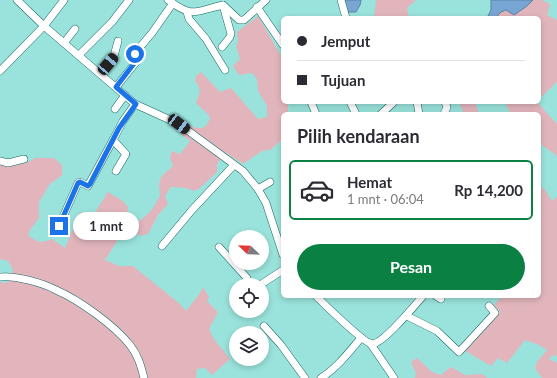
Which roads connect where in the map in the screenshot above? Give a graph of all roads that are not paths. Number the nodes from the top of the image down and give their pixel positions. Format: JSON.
{"nodes":[{"id":1,"x":17,"y":0,"type":"edge"},
{"id":2,"x":64,"y":0,"type":"edge"},
{"id":3,"x":128,"y":0,"type":"edge"},
{"id":4,"x":341,"y":0,"type":"edge"},
{"id":5,"x":170,"y":2,"type":"edge"},
{"id":6,"x":260,"y":3,"type":"edge"},
{"id":7,"x":222,"y":4,"type":"edge"},
{"id":8,"x":187,"y":12,"type":"junction"},
{"id":9,"x":345,"y":16,"type":"edge"},
{"id":10,"x":43,"y":25,"type":"junction"},
{"id":11,"x":75,"y":29,"type":"dead end"},
{"id":12,"x":118,"y":41,"type":"dead end"},
{"id":13,"x":281,"y":41,"type":"edge"},
{"id":14,"x":64,"y":43,"type":"junction"},
{"id":15,"x":222,"y":46,"type":"dead end"},
{"id":16,"x":79,"y":55,"type":"junction"},
{"id":17,"x":225,"y":70,"type":"dead end"},
{"id":18,"x":0,"y":71,"type":"edge"},
{"id":19,"x":100,"y":73,"type":"junction"},
{"id":20,"x":116,"y":87,"type":"junction"},
{"id":21,"x":125,"y":95,"type":"junction"},
{"id":22,"x":136,"y":104,"type":"junction"},
{"id":23,"x":392,"y":104,"type":"edge"},
{"id":24,"x":115,"y":109,"type":"dead end"},
{"id":25,"x":382,"y":112,"type":"edge"},
{"id":26,"x":113,"y":140,"type":"junction"},
{"id":27,"x":24,"y":160,"type":"dead end"},
{"id":28,"x":0,"y":161,"type":"edge"},
{"id":29,"x":234,"y":164,"type":"junction"},
{"id":30,"x":116,"y":171,"type":"dead end"},
{"id":31,"x":270,"y":182,"type":"dead end"},
{"id":32,"x":258,"y":189,"type":"junction"},
{"id":33,"x":59,"y":226,"type":"dead end"},
{"id":34,"x":162,"y":246,"type":"dead end"},
{"id":35,"x":219,"y":247,"type":"dead end"},
{"id":36,"x":281,"y":249,"type":"edge"},
{"id":37,"x":281,"y":271,"type":"edge"},
{"id":38,"x":0,"y":277,"type":"edge"},
{"id":39,"x":247,"y":278,"type":"edge"},
{"id":40,"x":269,"y":279,"type":"edge"},
{"id":41,"x":318,"y":298,"type":"edge"},
{"id":42,"x":421,"y":298,"type":"edge"},
{"id":43,"x":489,"y":306,"type":"dead end"},
{"id":44,"x":405,"y":317,"type":"junction"},
{"id":45,"x":269,"y":332,"type":"edge"},
{"id":46,"x":361,"y":338,"type":"junction"},
{"id":47,"x":370,"y":343,"type":"junction"},
{"id":48,"x":144,"y":378,"type":"edge"},
{"id":49,"x":305,"y":378,"type":"edge"},
{"id":50,"x":321,"y":378,"type":"edge"},
{"id":51,"x":394,"y":378,"type":"edge"}],
"edges":[{"from":1,"to":10,"type":"street"},
{"from":2,"to":10,"type":"street"},
{"from":3,"to":16,"type":"street"},
{"from":4,"to":9,"type":"street"},
{"from":5,"to":8,"type":"street"},
{"from":5,"to":20,"type":"street"},
{"from":6,"to":7,"type":"street"},
{"from":6,"to":13,"type":"street"},
{"from":7,"to":8,"type":"street"},
{"from":7,"to":15,"type":"street"},
{"from":8,"to":17,"type":"street"},
{"from":10,"to":14,"type":"street"},
{"from":10,"to":18,"type":"street"},
{"from":11,"to":14,"type":"street"},
{"from":12,"to":19,"type":"street"},
{"from":14,"to":16,"type":"street"},
{"from":16,"to":19,"type":"street"},
{"from":19,"to":20,"type":"street"},
{"from":20,"to":21,"type":"street"},
{"from":21,"to":22,"type":"street"},
{"from":21,"to":24,"type":"street"},
{"from":22,"to":26,"type":"street"},
{"from":22,"to":29,"type":"street"},
{"from":23,"to":25,"type":"street"},
{"from":26,"to":30,"type":"street"},
{"from":26,"to":33,"type":"street"},
{"from":27,"to":28,"type":"street"},
{"from":29,"to":32,"type":"street"},
{"from":29,"to":34,"type":"street"},
{"from":31,"to":32,"type":"street"},
{"from":32,"to":36,"type":"street"},
{"from":35,"to":39,"type":"street"},
{"from":37,"to":40,"type":"street"},
{"from":38,"to":48,"type":"street"},
{"from":41,"to":46,"type":"street"},
{"from":42,"to":44,"type":"street"},
{"from":43,"to":44,"type":"street"},
{"from":44,"to":47,"type":"street"},
{"from":45,"to":49,"type":"street"},
{"from":46,"to":47,"type":"street"},
{"from":46,"to":50,"type":"street"},
{"from":47,"to":51,"type":"street"}]}
